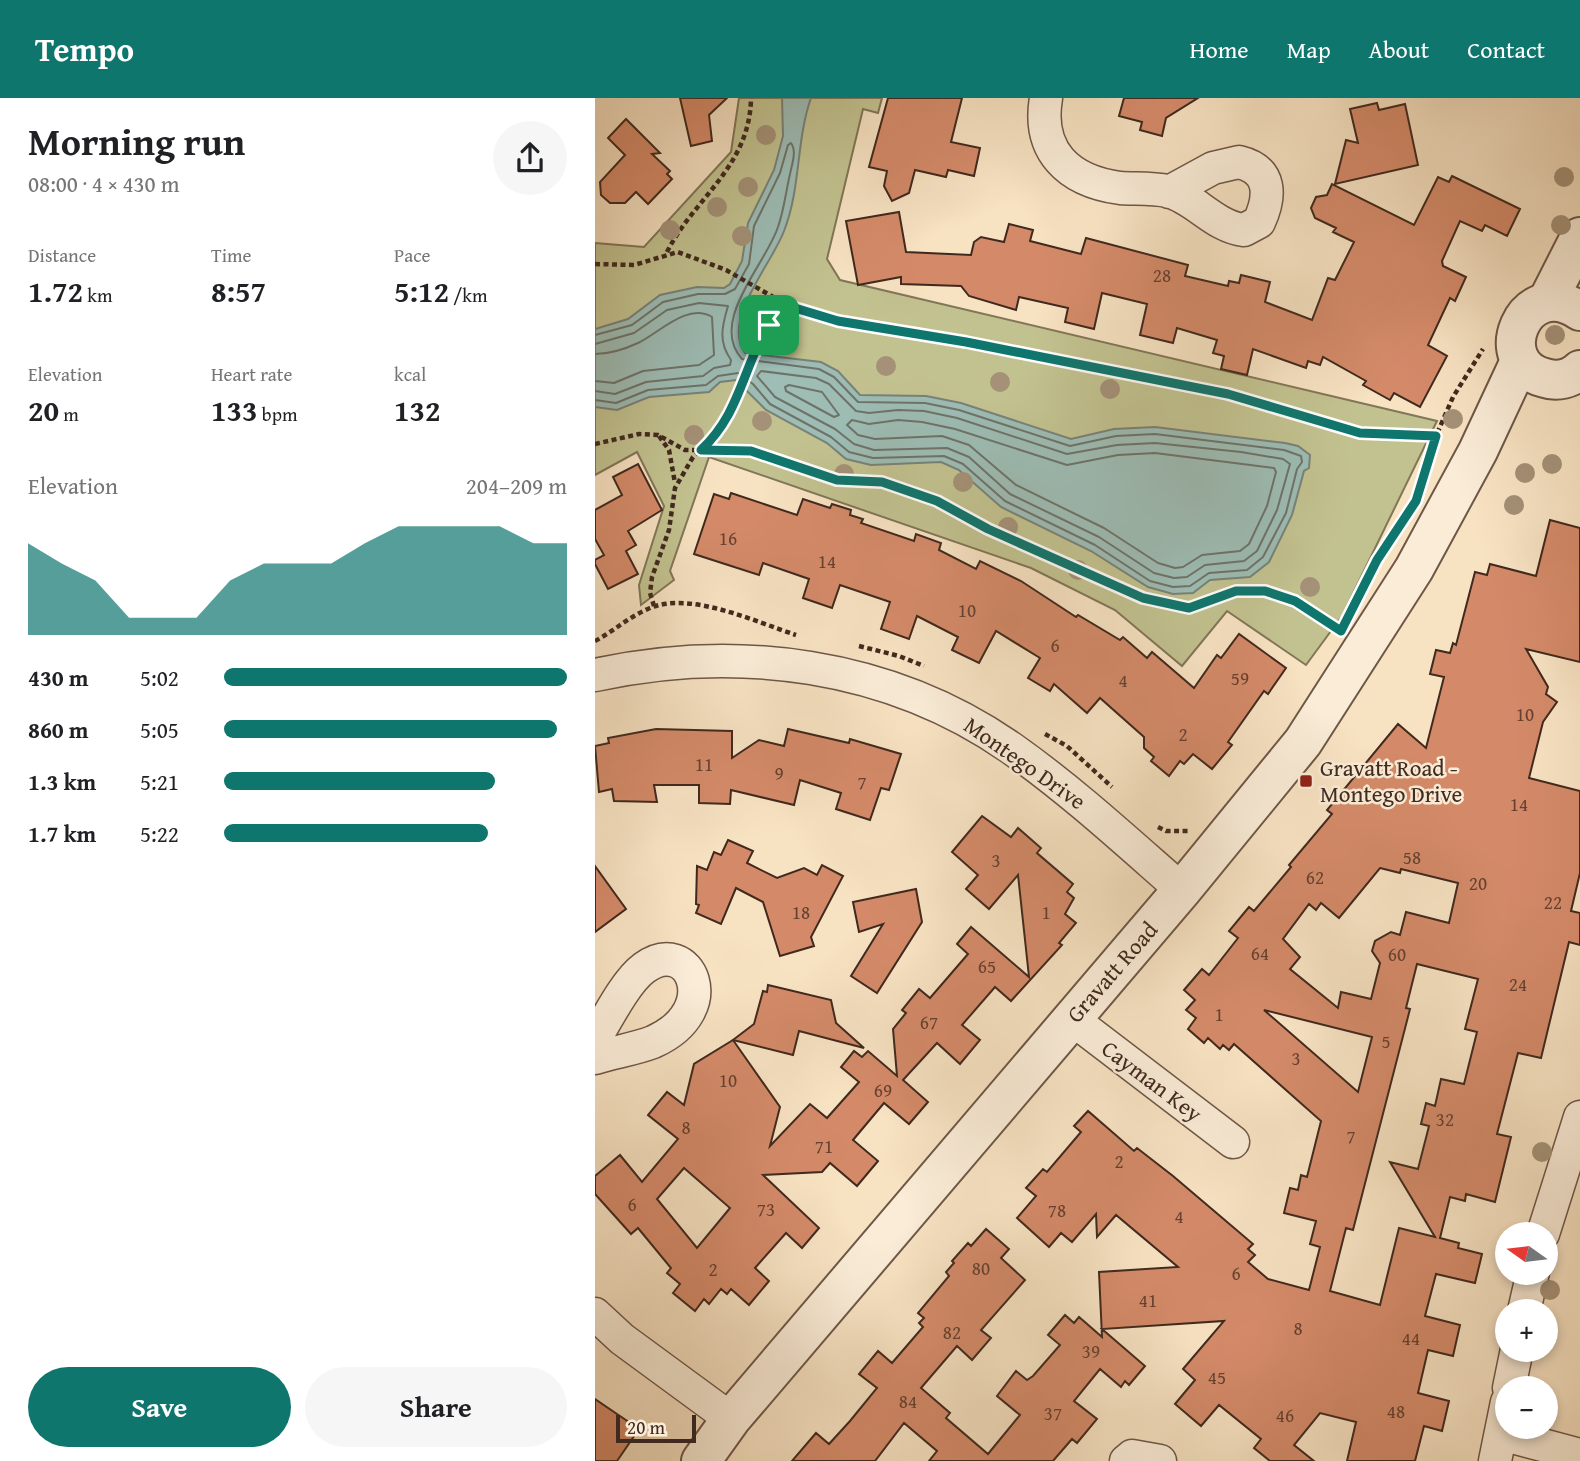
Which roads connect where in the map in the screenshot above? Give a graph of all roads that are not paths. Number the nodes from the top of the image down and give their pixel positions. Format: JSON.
{"nodes":[{"id":1,"x":1046,"y":98,"type":"edge"},
{"id":2,"x":1169,"y":192,"type":"dead end"},
{"id":3,"x":1580,"y":237,"type":"edge"},
{"id":4,"x":1564,"y":306,"type":"edge"},
{"id":5,"x":1520,"y":361,"type":"junction"},
{"id":6,"x":1572,"y":375,"type":"edge"},
{"id":7,"x":1478,"y":451,"type":"junction"},
{"id":8,"x":595,"y":675,"type":"edge"},
{"id":9,"x":1182,"y":890,"type":"junction"},
{"id":10,"x":1072,"y":1019,"type":"junction"},
{"id":11,"x":595,"y":1039,"type":"edge"},
{"id":12,"x":595,"y":1058,"type":"edge"},
{"id":13,"x":1580,"y":1116,"type":"edge"},
{"id":14,"x":1233,"y":1142,"type":"dead end"},
{"id":15,"x":1547,"y":1222,"type":"edge"},
{"id":16,"x":595,"y":1314,"type":"edge"},
{"id":17,"x":731,"y":1419,"type":"junction"},
{"id":18,"x":1498,"y":1448,"type":"edge"},
{"id":19,"x":1580,"y":1455,"type":"edge"},
{"id":20,"x":701,"y":1461,"type":"edge"},
{"id":21,"x":1126,"y":1461,"type":"edge"},
{"id":22,"x":1160,"y":1461,"type":"edge"}],
"edges":[{"from":1,"to":2,"type":"street"},
{"from":3,"to":4,"type":"street"},
{"from":4,"to":5,"type":"street"},
{"from":5,"to":6,"type":"street"},
{"from":5,"to":7,"type":"street","name":"Gravatt Road"},
{"from":6,"to":7,"type":"street","name":"Gravatt Road"},
{"from":7,"to":9,"type":"street","name":"Gravatt Road"},
{"from":8,"to":9,"type":"street","name":"Montego Drive"},
{"from":9,"to":10,"type":"street","name":"Gravatt Road"},
{"from":10,"to":14,"type":"street","name":"Cayman Key"},
{"from":10,"to":17,"type":"street","name":"Gravatt Road"},
{"from":11,"to":12,"type":"street"},
{"from":13,"to":15,"type":"street"},
{"from":16,"to":17,"type":"street"},
{"from":17,"to":20,"type":"street","name":"Gravatt Road"},
{"from":18,"to":19,"type":"street"},
{"from":21,"to":22,"type":"street"}]}
